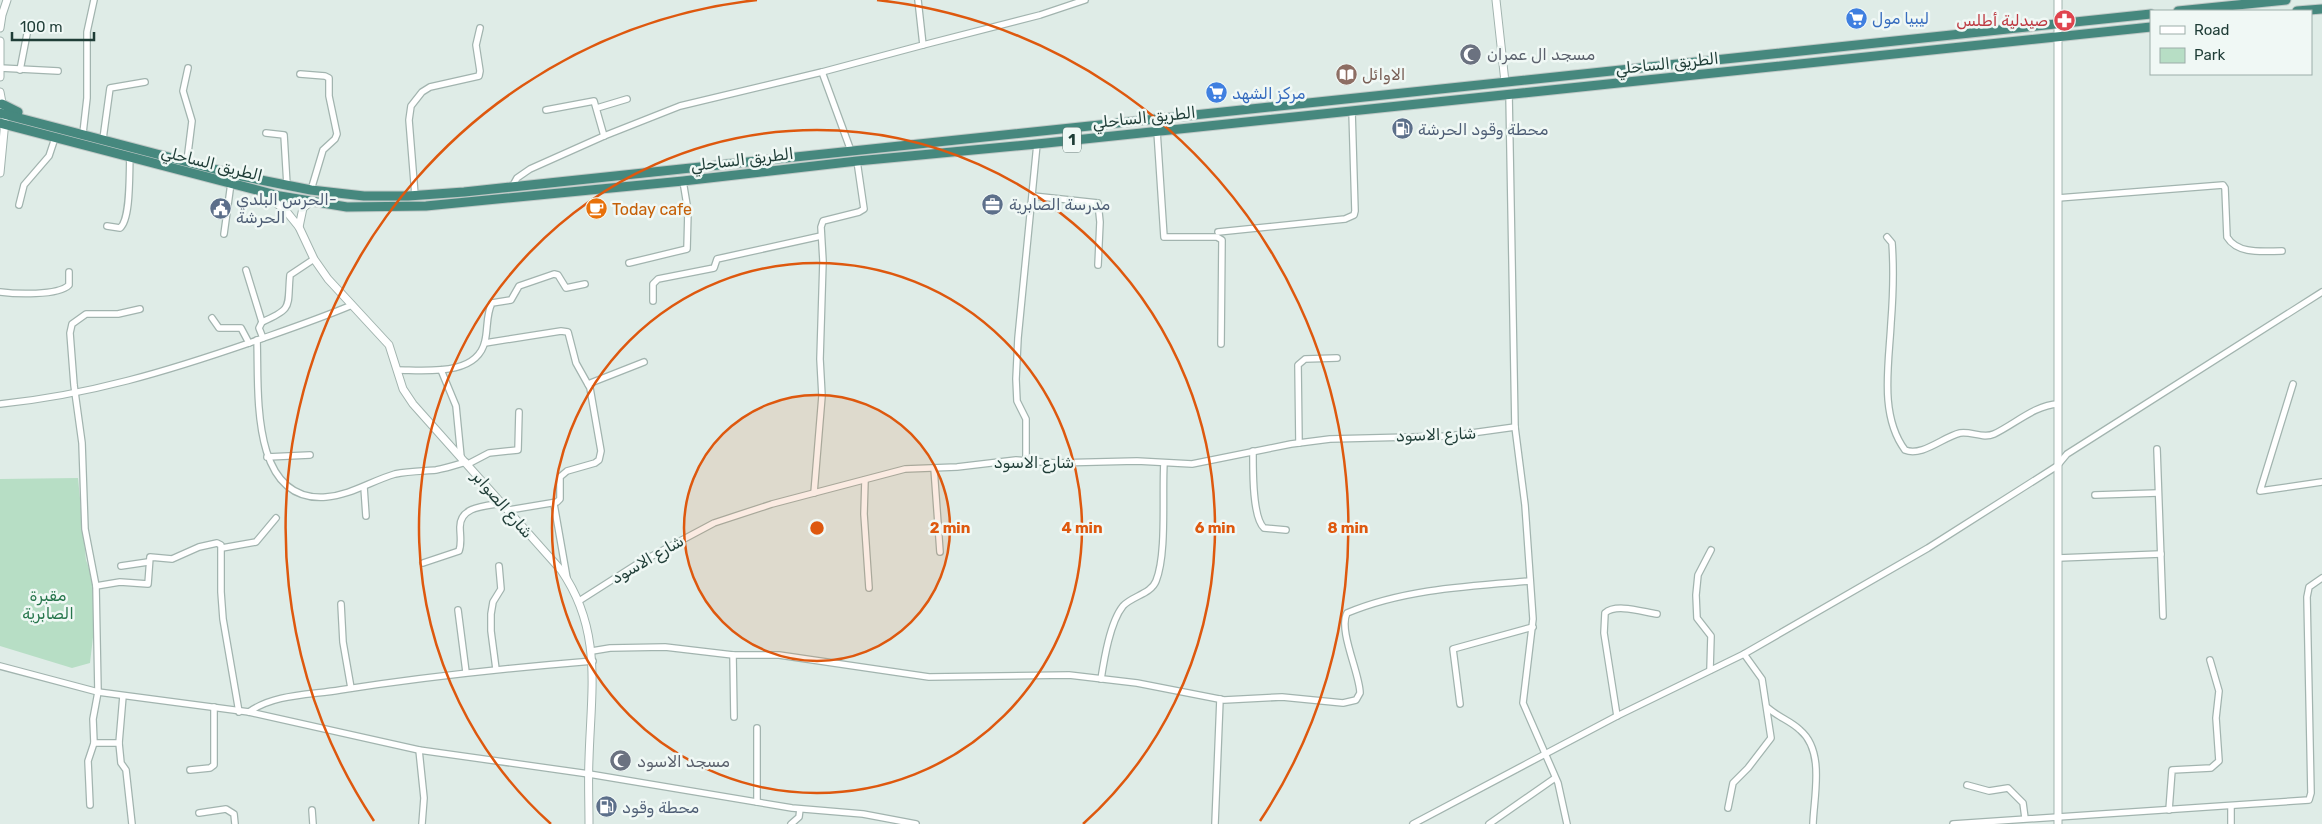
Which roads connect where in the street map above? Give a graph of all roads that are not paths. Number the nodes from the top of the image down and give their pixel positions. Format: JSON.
{"nodes":[{"id":1,"x":7,"y":0,"type":"edge"},
{"id":2,"x":94,"y":0,"type":"edge"},
{"id":3,"x":918,"y":0,"type":"edge"},
{"id":4,"x":1085,"y":0,"type":"edge"},
{"id":5,"x":1496,"y":0,"type":"edge"},
{"id":6,"x":2058,"y":0,"type":"edge"},
{"id":7,"x":2286,"y":0,"type":"edge"},
{"id":8,"x":2322,"y":9,"type":"edge"},
{"id":9,"x":2188,"y":10,"type":"edge"},
{"id":10,"x":2310,"y":10,"type":"edge"},
{"id":11,"x":2150,"y":14,"type":"edge"},
{"id":12,"x":2058,"y":24,"type":"junction"},
{"id":13,"x":2150,"y":27,"type":"edge"},
{"id":14,"x":0,"y":28,"type":"edge"},
{"id":15,"x":480,"y":28,"type":"dead end"},
{"id":16,"x":27,"y":34,"type":"dead end"},
{"id":17,"x":2058,"y":36,"type":"junction"},
{"id":18,"x":0,"y":41,"type":"edge"},
{"id":19,"x":923,"y":45,"type":"junction"},
{"id":20,"x":0,"y":68,"type":"edge"},
{"id":21,"x":188,"y":68,"type":"dead end"},
{"id":22,"x":20,"y":70,"type":"junction"},
{"id":23,"x":58,"y":71,"type":"dead end"},
{"id":24,"x":822,"y":72,"type":"junction"},
{"id":25,"x":300,"y":74,"type":"dead end"},
{"id":26,"x":0,"y":77,"type":"edge"},
{"id":27,"x":145,"y":82,"type":"dead end"},
{"id":28,"x":1505,"y":82,"type":"junction"},
{"id":29,"x":0,"y":92,"type":"edge"},
{"id":30,"x":1509,"y":94,"type":"junction"},
{"id":31,"x":627,"y":100,"type":"dead end"},
{"id":32,"x":597,"y":108,"type":"junction"},
{"id":33,"x":2,"y":110,"type":"edge"},
{"id":34,"x":546,"y":110,"type":"dead end"},
{"id":35,"x":1352,"y":111,"type":"junction"},
{"id":36,"x":1192,"y":115,"type":"junction"},
{"id":37,"x":2,"y":124,"type":"edge"},
{"id":38,"x":1193,"y":127,"type":"junction"},
{"id":39,"x":1157,"y":131,"type":"junction"},
{"id":40,"x":83,"y":133,"type":"junction"},
{"id":41,"x":266,"y":133,"type":"dead end"},
{"id":42,"x":604,"y":136,"type":"junction"},
{"id":43,"x":56,"y":138,"type":"junction"},
{"id":44,"x":104,"y":139,"type":"junction"},
{"id":45,"x":1037,"y":144,"type":"junction"},
{"id":46,"x":851,"y":151,"type":"junction"},
{"id":47,"x":130,"y":157,"type":"junction"},
{"id":48,"x":187,"y":161,"type":"junction"},
{"id":49,"x":857,"y":161,"type":"junction"},
{"id":50,"x":0,"y":173,"type":"edge"},
{"id":51,"x":595,"y":178,"type":"junction"},
{"id":52,"x":684,"y":181,"type":"junction"},
{"id":53,"x":231,"y":183,"type":"junction"},
{"id":54,"x":287,"y":186,"type":"junction"},
{"id":55,"x":512,"y":187,"type":"junction"},
{"id":56,"x":596,"y":189,"type":"junction"},
{"id":57,"x":258,"y":190,"type":"junction"},
{"id":58,"x":311,"y":190,"type":"junction"},
{"id":59,"x":415,"y":195,"type":"junction"},
{"id":60,"x":1033,"y":196,"type":"junction"},
{"id":61,"x":2058,"y":198,"type":"junction"},
{"id":62,"x":310,"y":202,"type":"junction"},
{"id":63,"x":19,"y":205,"type":"dead end"},
{"id":64,"x":107,"y":226,"type":"dead end"},
{"id":65,"x":299,"y":227,"type":"junction"},
{"id":66,"x":1218,"y":232,"type":"dead end"},
{"id":67,"x":224,"y":234,"type":"dead end"},
{"id":68,"x":821,"y":236,"type":"junction"},
{"id":69,"x":1887,"y":237,"type":"dead end"},
{"id":70,"x":2282,"y":252,"type":"dead end"},
{"id":71,"x":314,"y":258,"type":"junction"},
{"id":72,"x":629,"y":263,"type":"dead end"},
{"id":73,"x":1098,"y":265,"type":"dead end"},
{"id":74,"x":246,"y":270,"type":"dead end"},
{"id":75,"x":69,"y":272,"type":"dead end"},
{"id":76,"x":585,"y":284,"type":"dead end"},
{"id":77,"x":0,"y":292,"type":"edge"},
{"id":78,"x":2322,"y":292,"type":"edge"},
{"id":79,"x":653,"y":301,"type":"dead end"},
{"id":80,"x":352,"y":305,"type":"junction"},
{"id":81,"x":140,"y":309,"type":"dead end"},
{"id":82,"x":212,"y":318,"type":"dead end"},
{"id":83,"x":262,"y":322,"type":"junction"},
{"id":84,"x":260,"y":339,"type":"junction"},
{"id":85,"x":485,"y":342,"type":"junction"},
{"id":86,"x":249,"y":343,"type":"junction"},
{"id":87,"x":1221,"y":344,"type":"dead end"},
{"id":88,"x":1337,"y":358,"type":"dead end"},
{"id":89,"x":644,"y":362,"type":"dead end"},
{"id":90,"x":397,"y":370,"type":"junction"},
{"id":91,"x":441,"y":370,"type":"junction"},
{"id":92,"x":588,"y":384,"type":"junction"},
{"id":93,"x":2293,"y":384,"type":"dead end"},
{"id":94,"x":75,"y":394,"type":"junction"},
{"id":95,"x":0,"y":404,"type":"edge"},
{"id":96,"x":2058,"y":404,"type":"junction"},
{"id":97,"x":519,"y":412,"type":"dead end"},
{"id":98,"x":1516,"y":428,"type":"junction"},
{"id":99,"x":1299,"y":443,"type":"junction"},
{"id":100,"x":2157,"y":448,"type":"dead end"},
{"id":101,"x":1253,"y":452,"type":"junction"},
{"id":102,"x":310,"y":455,"type":"dead end"},
{"id":103,"x":267,"y":457,"type":"junction"},
{"id":104,"x":1026,"y":460,"type":"junction"},
{"id":105,"x":465,"y":461,"type":"junction"},
{"id":106,"x":1164,"y":463,"type":"junction"},
{"id":107,"x":2057,"y":466,"type":"junction"},
{"id":108,"x":934,"y":468,"type":"junction"},
{"id":109,"x":865,"y":480,"type":"junction"},
{"id":110,"x":2322,"y":482,"type":"edge"},
{"id":111,"x":364,"y":487,"type":"junction"},
{"id":112,"x":814,"y":493,"type":"junction"},
{"id":113,"x":2158,"y":493,"type":"junction"},
{"id":114,"x":2095,"y":494,"type":"dead end"},
{"id":115,"x":503,"y":503,"type":"junction"},
{"id":116,"x":554,"y":504,"type":"junction"},
{"id":117,"x":509,"y":510,"type":"junction"},
{"id":118,"x":366,"y":516,"type":"dead end"},
{"id":119,"x":276,"y":518,"type":"dead end"},
{"id":120,"x":1286,"y":530,"type":"dead end"},
{"id":121,"x":222,"y":548,"type":"junction"},
{"id":122,"x":1711,"y":550,"type":"dead end"},
{"id":123,"x":940,"y":552,"type":"dead end"},
{"id":124,"x":2161,"y":554,"type":"junction"},
{"id":125,"x":2058,"y":558,"type":"junction"},
{"id":126,"x":148,"y":562,"type":"junction"},
{"id":127,"x":423,"y":563,"type":"dead end"},
{"id":128,"x":121,"y":566,"type":"dead end"},
{"id":129,"x":499,"y":566,"type":"dead end"},
{"id":130,"x":2322,"y":578,"type":"edge"},
{"id":131,"x":568,"y":580,"type":"junction"},
{"id":132,"x":1530,"y":581,"type":"junction"},
{"id":133,"x":96,"y":586,"type":"junction"},
{"id":134,"x":869,"y":588,"type":"dead end"},
{"id":135,"x":579,"y":601,"type":"junction"},
{"id":136,"x":340,"y":604,"type":"dead end"},
{"id":137,"x":458,"y":610,"type":"dead end"},
{"id":138,"x":1657,"y":614,"type":"dead end"},
{"id":139,"x":2163,"y":616,"type":"dead end"},
{"id":140,"x":1533,"y":627,"type":"junction"},
{"id":141,"x":592,"y":651,"type":"junction"},
{"id":142,"x":1744,"y":654,"type":"junction"},
{"id":143,"x":733,"y":655,"type":"junction"},
{"id":144,"x":2210,"y":660,"type":"dead end"},
{"id":145,"x":593,"y":661,"type":"junction"},
{"id":146,"x":0,"y":666,"type":"edge"},
{"id":147,"x":496,"y":669,"type":"junction"},
{"id":148,"x":1710,"y":670,"type":"junction"},
{"id":149,"x":466,"y":672,"type":"junction"},
{"id":150,"x":1101,"y":679,"type":"junction"},
{"id":151,"x":351,"y":688,"type":"junction"},
{"id":152,"x":98,"y":692,"type":"junction"},
{"id":153,"x":123,"y":696,"type":"junction"},
{"id":154,"x":1220,"y":699,"type":"junction"},
{"id":155,"x":1460,"y":704,"type":"dead end"},
{"id":156,"x":214,"y":707,"type":"junction"},
{"id":157,"x":1768,"y":708,"type":"junction"},
{"id":158,"x":239,"y":712,"type":"junction"},
{"id":159,"x":249,"y":712,"type":"junction"},
{"id":160,"x":1617,"y":716,"type":"junction"},
{"id":161,"x":734,"y":717,"type":"dead end"},
{"id":162,"x":757,"y":728,"type":"dead end"},
{"id":163,"x":94,"y":743,"type":"junction"},
{"id":164,"x":119,"y":743,"type":"junction"},
{"id":165,"x":418,"y":750,"type":"junction"},
{"id":166,"x":1546,"y":755,"type":"junction"},
{"id":167,"x":190,"y":770,"type":"dead end"},
{"id":168,"x":589,"y":774,"type":"junction"},
{"id":169,"x":1556,"y":778,"type":"junction"},
{"id":170,"x":1967,"y":785,"type":"dead end"},
{"id":171,"x":756,"y":802,"type":"junction"},
{"id":172,"x":90,"y":805,"type":"dead end"},
{"id":173,"x":2231,"y":806,"type":"junction"},
{"id":174,"x":1728,"y":808,"type":"dead end"},
{"id":175,"x":800,"y":809,"type":"junction"},
{"id":176,"x":312,"y":810,"type":"dead end"},
{"id":177,"x":2169,"y":810,"type":"junction"},
{"id":178,"x":198,"y":813,"type":"dead end"},
{"id":179,"x":2025,"y":818,"type":"junction"},
{"id":180,"x":2058,"y":820,"type":"edge"},
{"id":181,"x":132,"y":824,"type":"edge"},
{"id":182,"x":235,"y":824,"type":"edge"},
{"id":183,"x":313,"y":824,"type":"edge"},
{"id":184,"x":422,"y":824,"type":"edge"},
{"id":185,"x":589,"y":824,"type":"edge"},
{"id":186,"x":791,"y":824,"type":"edge"},
{"id":187,"x":916,"y":824,"type":"edge"},
{"id":188,"x":1215,"y":824,"type":"edge"},
{"id":189,"x":1413,"y":824,"type":"edge"},
{"id":190,"x":1489,"y":824,"type":"edge"},
{"id":191,"x":1567,"y":824,"type":"edge"},
{"id":192,"x":1813,"y":824,"type":"edge"},
{"id":193,"x":1953,"y":824,"type":"edge"},
{"id":194,"x":2231,"y":824,"type":"edge"}],
"edges":[{"from":1,"to":14,"type":"street"},
{"from":2,"to":40,"type":"street"},
{"from":3,"to":19,"type":"street"},
{"from":4,"to":19,"type":"street"},
{"from":5,"to":28,"type":"street"},
{"from":6,"to":12,"type":"street"},
{"from":7,"to":9,"type":"highway"},
{"from":8,"to":10,"type":"highway"},
{"from":11,"to":12,"type":"highway","name":"الطريق الساحلي"},
{"from":12,"to":17,"type":"street"},
{"from":12,"to":28,"type":"highway","name":"الطريق الساحلي"},
{"from":13,"to":17,"type":"highway","name":"الطريق الساحلي","number":"1"},
{"from":15,"to":59,"type":"street"},
{"from":16,"to":22,"type":"street"},
{"from":17,"to":30,"type":"highway","name":"الطريق الساحلي","number":"1"},
{"from":17,"to":61,"type":"street"},
{"from":18,"to":20,"type":"street"},
{"from":19,"to":24,"type":"street"},
{"from":20,"to":22,"type":"street"},
{"from":20,"to":26,"type":"street"},
{"from":21,"to":48,"type":"street"},
{"from":22,"to":23,"type":"street"},
{"from":24,"to":42,"type":"street"},
{"from":24,"to":46,"type":"street"},
{"from":25,"to":58,"type":"street"},
{"from":27,"to":44,"type":"street"},
{"from":28,"to":36,"type":"highway","name":"الطريق الساحلي"},
{"from":29,"to":33,"type":"street"},
{"from":30,"to":35,"type":"highway","name":"الطريق الساحلي","number":"1"},
{"from":30,"to":98,"type":"street"},
{"from":31,"to":32,"type":"street"},
{"from":32,"to":34,"type":"street"},
{"from":32,"to":42,"type":"street"},
{"from":33,"to":37,"type":"street"},
{"from":33,"to":40,"type":"highway","name":"الطريق الساحلي"},
{"from":35,"to":38,"type":"highway","name":"الطريق الساحلي","number":"1"},
{"from":35,"to":66,"type":"street"},
{"from":36,"to":38,"type":"highway"},
{"from":36,"to":46,"type":"highway","name":"الطريق الساحلي"},
{"from":37,"to":43,"type":"highway","name":"الطريق الساحلي","number":"1"},
{"from":37,"to":50,"type":"street"},
{"from":38,"to":39,"type":"highway","name":"الطريق الساحلي","number":"1"},
{"from":39,"to":45,"type":"highway","name":"الطريق الساحلي","number":"1"},
{"from":39,"to":87,"type":"street"},
{"from":40,"to":44,"type":"highway","name":"الطريق الساحلي"},
{"from":41,"to":54,"type":"street"},
{"from":42,"to":55,"type":"street"},
{"from":43,"to":47,"type":"highway","name":"الطريق الساحلي","number":"1"},
{"from":43,"to":63,"type":"street"},
{"from":44,"to":48,"type":"highway","name":"الطريق الساحلي"},
{"from":45,"to":49,"type":"highway","name":"الطريق الساحلي","number":"1"},
{"from":45,"to":60,"type":"street"},
{"from":46,"to":51,"type":"highway","name":"الطريق الساحلي"},
{"from":47,"to":53,"type":"highway","name":"الطريق الساحلي","number":"1"},
{"from":47,"to":64,"type":"street"},
{"from":48,"to":54,"type":"highway","name":"الطريق الساحلي"},
{"from":49,"to":52,"type":"highway","name":"الطريق الساحلي","number":"1"},
{"from":49,"to":68,"type":"street"},
{"from":51,"to":55,"type":"highway","name":"الطريق الساحلي"},
{"from":51,"to":56,"type":"highway"},
{"from":52,"to":56,"type":"highway","name":"الطريق الساحلي","number":"1"},
{"from":52,"to":72,"type":"street"},
{"from":53,"to":57,"type":"highway","name":"الطريق الساحلي","number":"1"},
{"from":53,"to":67,"type":"street"},
{"from":54,"to":58,"type":"highway","name":"الطريق الساحلي"},
{"from":55,"to":59,"type":"highway","name":"الطريق الساحلي"},
{"from":56,"to":62,"type":"highway","name":"الطريق الساحلي","number":"1"},
{"from":57,"to":62,"type":"highway","name":"الطريق الساحلي","number":"1"},
{"from":57,"to":65,"type":"street","name":"شارع الصوابر"},
{"from":58,"to":59,"type":"highway","name":"الطريق الساحلي"},
{"from":60,"to":73,"type":"street"},
{"from":60,"to":104,"type":"street"},
{"from":61,"to":70,"type":"street"},
{"from":61,"to":96,"type":"street"},
{"from":62,"to":65,"type":"street"},
{"from":65,"to":71,"type":"street","name":"شارع الصوابر"},
{"from":68,"to":79,"type":"street"},
{"from":68,"to":112,"type":"street"},
{"from":69,"to":96,"type":"street"},
{"from":71,"to":80,"type":"street","name":"شارع الصوابر"},
{"from":71,"to":83,"type":"street"},
{"from":74,"to":83,"type":"street"},
{"from":75,"to":77,"type":"street"},
{"from":76,"to":85,"type":"street"},
{"from":78,"to":107,"type":"street"},
{"from":80,"to":84,"type":"street"},
{"from":80,"to":90,"type":"street","name":"شارع الصوابر"},
{"from":81,"to":94,"type":"street"},
{"from":82,"to":86,"type":"street"},
{"from":83,"to":84,"type":"street"},
{"from":84,"to":86,"type":"street"},
{"from":84,"to":103,"type":"street"},
{"from":85,"to":91,"type":"street"},
{"from":85,"to":92,"type":"street"},
{"from":86,"to":94,"type":"street"},
{"from":88,"to":99,"type":"street"},
{"from":89,"to":92,"type":"street"},
{"from":90,"to":91,"type":"street"},
{"from":90,"to":105,"type":"street","name":"شارع الصوابر"},
{"from":91,"to":105,"type":"street"},
{"from":92,"to":116,"type":"street"},
{"from":93,"to":110,"type":"street"},
{"from":94,"to":95,"type":"street"},
{"from":94,"to":133,"type":"street"},
{"from":96,"to":107,"type":"street"},
{"from":97,"to":105,"type":"street"},
{"from":98,"to":99,"type":"street","name":"شارع الاسود"},
{"from":98,"to":132,"type":"street"},
{"from":99,"to":101,"type":"street","name":"شارع الاسود"},
{"from":100,"to":113,"type":"street"},
{"from":101,"to":106,"type":"street","name":"شارع الاسود"},
{"from":101,"to":120,"type":"street"},
{"from":102,"to":103,"type":"street"},
{"from":103,"to":111,"type":"street"},
{"from":104,"to":106,"type":"street","name":"شارع الاسود"},
{"from":104,"to":108,"type":"street","name":"شارع الاسود"},
{"from":105,"to":111,"type":"street"},
{"from":105,"to":115,"type":"street","name":"شارع الصوابر"},
{"from":106,"to":150,"type":"street"},
{"from":107,"to":125,"type":"street"},
{"from":107,"to":142,"type":"street"},
{"from":108,"to":109,"type":"street","name":"شارع الاسود"},
{"from":108,"to":123,"type":"street"},
{"from":109,"to":112,"type":"street","name":"شارع الاسود"},
{"from":109,"to":134,"type":"street"},
{"from":111,"to":118,"type":"street"},
{"from":112,"to":135,"type":"street","name":"شارع الاسود"},
{"from":113,"to":114,"type":"street"},
{"from":113,"to":124,"type":"street"},
{"from":115,"to":117,"type":"street","name":"شارع الصوابر"},
{"from":115,"to":127,"type":"street"},
{"from":116,"to":117,"type":"street"},
{"from":116,"to":131,"type":"street"},
{"from":117,"to":131,"type":"street","name":"شارع الصوابر"},
{"from":119,"to":121,"type":"street"},
{"from":121,"to":126,"type":"street"},
{"from":121,"to":158,"type":"street"},
{"from":122,"to":148,"type":"street"},
{"from":124,"to":125,"type":"street"},
{"from":124,"to":139,"type":"street"},
{"from":125,"to":180,"type":"street"},
{"from":126,"to":128,"type":"street"},
{"from":126,"to":133,"type":"street"},
{"from":129,"to":147,"type":"street"},
{"from":130,"to":173,"type":"street"},
{"from":131,"to":135,"type":"street","name":"شارع الصوابر"},
{"from":132,"to":140,"type":"street"},
{"from":132,"to":154,"type":"street"},
{"from":133,"to":152,"type":"street"},
{"from":135,"to":141,"type":"street","name":"شارع الصوابر"},
{"from":136,"to":151,"type":"street"},
{"from":137,"to":149,"type":"street"},
{"from":138,"to":160,"type":"street"},
{"from":140,"to":155,"type":"street"},
{"from":140,"to":166,"type":"street"},
{"from":141,"to":143,"type":"street"},
{"from":141,"to":145,"type":"street","name":"شارع الصوابر"},
{"from":142,"to":148,"type":"street"},
{"from":142,"to":157,"type":"street"},
{"from":143,"to":150,"type":"street"},
{"from":143,"to":161,"type":"street"},
{"from":144,"to":177,"type":"street"},
{"from":145,"to":147,"type":"street"},
{"from":145,"to":168,"type":"street","name":"شارع الصوابر"},
{"from":146,"to":152,"type":"street"},
{"from":147,"to":149,"type":"street"},
{"from":148,"to":160,"type":"street"},
{"from":149,"to":151,"type":"street"},
{"from":150,"to":154,"type":"street"},
{"from":151,"to":159,"type":"street"},
{"from":152,"to":153,"type":"street"},
{"from":152,"to":163,"type":"street"},
{"from":153,"to":156,"type":"street"},
{"from":153,"to":164,"type":"street"},
{"from":154,"to":188,"type":"street"},
{"from":156,"to":158,"type":"street"},
{"from":156,"to":167,"type":"street"},
{"from":157,"to":174,"type":"street"},
{"from":157,"to":192,"type":"street"},
{"from":158,"to":159,"type":"street"},
{"from":159,"to":165,"type":"street"},
{"from":160,"to":166,"type":"street"},
{"from":162,"to":171,"type":"street"},
{"from":163,"to":164,"type":"street"},
{"from":163,"to":172,"type":"street"},
{"from":164,"to":181,"type":"street"},
{"from":165,"to":168,"type":"street"},
{"from":165,"to":184,"type":"street"},
{"from":166,"to":169,"type":"street"},
{"from":166,"to":189,"type":"street"},
{"from":168,"to":171,"type":"street"},
{"from":168,"to":185,"type":"street","name":"شارع الصوابر"},
{"from":169,"to":190,"type":"street"},
{"from":169,"to":191,"type":"street"},
{"from":170,"to":179,"type":"street"},
{"from":171,"to":175,"type":"street"},
{"from":173,"to":177,"type":"street"},
{"from":173,"to":194,"type":"street"},
{"from":175,"to":186,"type":"street"},
{"from":175,"to":187,"type":"street"},
{"from":176,"to":183,"type":"street"},
{"from":177,"to":180,"type":"street"},
{"from":178,"to":182,"type":"street"},
{"from":179,"to":180,"type":"street"},
{"from":179,"to":193,"type":"street"}]}
